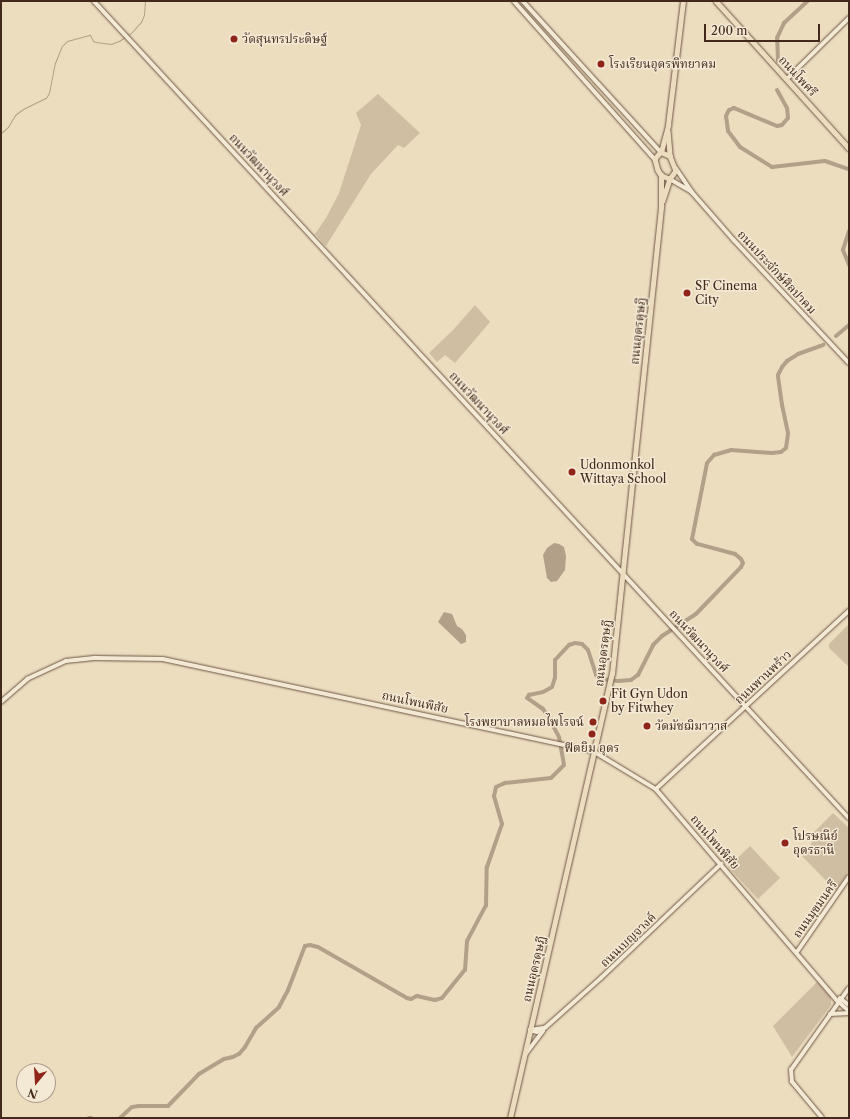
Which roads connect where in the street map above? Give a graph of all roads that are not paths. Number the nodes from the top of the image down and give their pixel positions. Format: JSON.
{"nodes":[{"id":1,"x":94,"y":1,"type":"edge"},
{"id":2,"x":514,"y":1,"type":"edge"},
{"id":3,"x":523,"y":1,"type":"edge"},
{"id":4,"x":683,"y":1,"type":"edge"},
{"id":5,"x":716,"y":1,"type":"edge"},
{"id":6,"x":849,"y":18,"type":"edge"},
{"id":7,"x":578,"y":62,"type":"junction"},
{"id":8,"x":575,"y":68,"type":"junction"},
{"id":9,"x":787,"y":79,"type":"junction"},
{"id":10,"x":636,"y":124,"type":"junction"},
{"id":11,"x":668,"y":125,"type":"junction"},
{"id":12,"x":630,"y":129,"type":"junction"},
{"id":13,"x":849,"y":148,"type":"edge"},
{"id":14,"x":661,"y":152,"type":"junction"},
{"id":15,"x":670,"y":156,"type":"junction"},
{"id":16,"x":655,"y":158,"type":"junction"},
{"id":17,"x":676,"y":168,"type":"junction"},
{"id":18,"x":661,"y":175,"type":"junction"},
{"id":19,"x":670,"y":179,"type":"junction"},
{"id":20,"x":692,"y":192,"type":"junction"},
{"id":21,"x":661,"y":206,"type":"junction"},
{"id":22,"x":849,"y":363,"type":"edge"},
{"id":23,"x":622,"y":573,"type":"junction"},
{"id":24,"x":849,"y":611,"type":"edge"},
{"id":25,"x":1,"y":702,"type":"edge"},
{"id":26,"x":746,"y":706,"type":"junction"},
{"id":27,"x":593,"y":751,"type":"junction"},
{"id":28,"x":656,"y":789,"type":"junction"},
{"id":29,"x":849,"y":818,"type":"edge"},
{"id":30,"x":721,"y":864,"type":"junction"},
{"id":31,"x":849,"y":877,"type":"edge"},
{"id":32,"x":797,"y":952,"type":"junction"},
{"id":33,"x":849,"y":988,"type":"edge"},
{"id":34,"x":840,"y":1000,"type":"junction"},
{"id":35,"x":849,"y":1005,"type":"edge"},
{"id":36,"x":849,"y":1012,"type":"edge"},
{"id":37,"x":830,"y":1014,"type":"junction"},
{"id":38,"x":546,"y":1027,"type":"junction"},
{"id":39,"x":530,"y":1030,"type":"junction"},
{"id":40,"x":524,"y":1056,"type":"junction"},
{"id":41,"x":510,"y":1118,"type":"edge"},
{"id":42,"x":822,"y":1118,"type":"edge"}],
"edges":[{"from":1,"to":23,"type":"street","name":"ถนนวัฒนานุวงศ์"},
{"from":2,"to":8,"type":"street"},
{"from":3,"to":7,"type":"street"},
{"from":4,"to":11,"type":"main road"},
{"from":5,"to":9,"type":"main road","name":"ถนนโพศรี"},
{"from":6,"to":9,"type":"street"},
{"from":7,"to":8,"type":"street"},
{"from":7,"to":10,"type":"street"},
{"from":8,"to":12,"type":"street"},
{"from":9,"to":13,"type":"main road","name":"ถนนโพศรี"},
{"from":10,"to":12,"type":"street"},
{"from":10,"to":14,"type":"street"},
{"from":11,"to":14,"type":"main road"},
{"from":11,"to":15,"type":"main road"},
{"from":12,"to":16,"type":"street"},
{"from":14,"to":15,"type":"main road"},
{"from":14,"to":16,"type":"main road"},
{"from":15,"to":17,"type":"main road"},
{"from":16,"to":18,"type":"main road","name":"ถนนอุดรดุษฎี"},
{"from":17,"to":19,"type":"main road","name":"ถนนอุดรดุษฎี"},
{"from":17,"to":20,"type":"street"},
{"from":18,"to":19,"type":"main road"},
{"from":18,"to":21,"type":"main road","name":"ถนนอุดรดุษฎี"},
{"from":19,"to":20,"type":"street"},
{"from":19,"to":21,"type":"main road","name":"ถนนอุดรดุษฎี"},
{"from":20,"to":22,"type":"street","name":"ถนนประจักษ์ศิลปาคม"},
{"from":21,"to":23,"type":"main road","name":"ถนนอุดรดุษฎี"},
{"from":23,"to":26,"type":"street","name":"ถนนวัฒนานุวงศ์"},
{"from":23,"to":27,"type":"main road","name":"ถนนอุดรดุษฎี"},
{"from":24,"to":26,"type":"street","name":"ถนนพานพร้าว"},
{"from":25,"to":27,"type":"street","name":"ถนนโพนพิสัย"},
{"from":26,"to":28,"type":"street","name":"ถนนพานพร้าว"},
{"from":26,"to":29,"type":"street","name":"ถนนวัฒนานุวงศ์"},
{"from":27,"to":28,"type":"street","name":"ถนนโพนพิสัย"},
{"from":27,"to":39,"type":"main road","name":"ถนนอุดรดุษฎี"},
{"from":28,"to":30,"type":"street","name":"ถนนโพนพิสัย"},
{"from":30,"to":32,"type":"street","name":"ถนนโพนพิสัย"},
{"from":30,"to":38,"type":"street","name":"ถนนเบญจางค์"},
{"from":31,"to":32,"type":"street","name":"ถนนมุขมนครี"},
{"from":32,"to":34,"type":"street","name":"ถนนโพนพิสัย"},
{"from":33,"to":34,"type":"street"},
{"from":34,"to":35,"type":"street","name":"ถนนโพนพิสัย"},
{"from":34,"to":36,"type":"street","name":"ถนนโพนพิสัย"},
{"from":34,"to":37,"type":"street"},
{"from":36,"to":37,"type":"street"},
{"from":37,"to":42,"type":"street"},
{"from":38,"to":39,"type":"street"},
{"from":38,"to":40,"type":"street","name":"ถนนเบญจางค์"},
{"from":39,"to":40,"type":"main road","name":"ถนนอุดรดุษฎี"},
{"from":40,"to":41,"type":"main road","name":"ถนนอุดรดุษฎี"}]}
